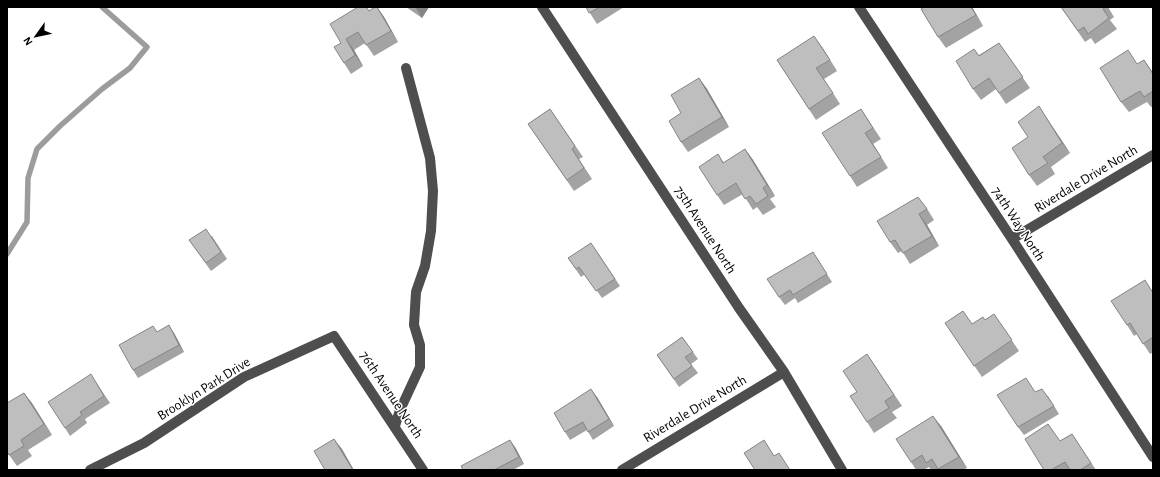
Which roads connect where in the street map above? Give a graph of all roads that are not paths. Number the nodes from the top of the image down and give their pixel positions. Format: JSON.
{"nodes":[{"id":1,"x":542,"y":7,"type":"edge"},
{"id":2,"x":859,"y":7,"type":"edge"},
{"id":3,"x":406,"y":68,"type":"dead end"},
{"id":4,"x":1153,"y":155,"type":"edge"},
{"id":5,"x":1012,"y":239,"type":"junction"},
{"id":6,"x":334,"y":336,"type":"joint"},
{"id":7,"x":784,"y":372,"type":"junction"},
{"id":8,"x":395,"y":426,"type":"junction"},
{"id":9,"x":1153,"y":457,"type":"edge"},
{"id":10,"x":90,"y":470,"type":"edge"},
{"id":11,"x":424,"y":470,"type":"edge"},
{"id":12,"x":622,"y":470,"type":"edge"},
{"id":13,"x":842,"y":470,"type":"edge"}],
"edges":[{"from":1,"to":7,"type":"street","name":"75th Avenue North"},
{"from":2,"to":5,"type":"street","name":"74th Way North"},
{"from":3,"to":8,"type":"street"},
{"from":4,"to":5,"type":"street","name":"Riverdale Drive North"},
{"from":5,"to":9,"type":"street","name":"74th Way North"},
{"from":6,"to":8,"type":"street","name":"76th Avenue North"},
{"from":6,"to":10,"type":"street","name":"Brooklyn Park Drive"},
{"from":7,"to":12,"type":"street","name":"Riverdale Drive North"},
{"from":7,"to":13,"type":"street","name":"75th Avenue North"},
{"from":8,"to":11,"type":"street","name":"76th Avenue North"}]}
